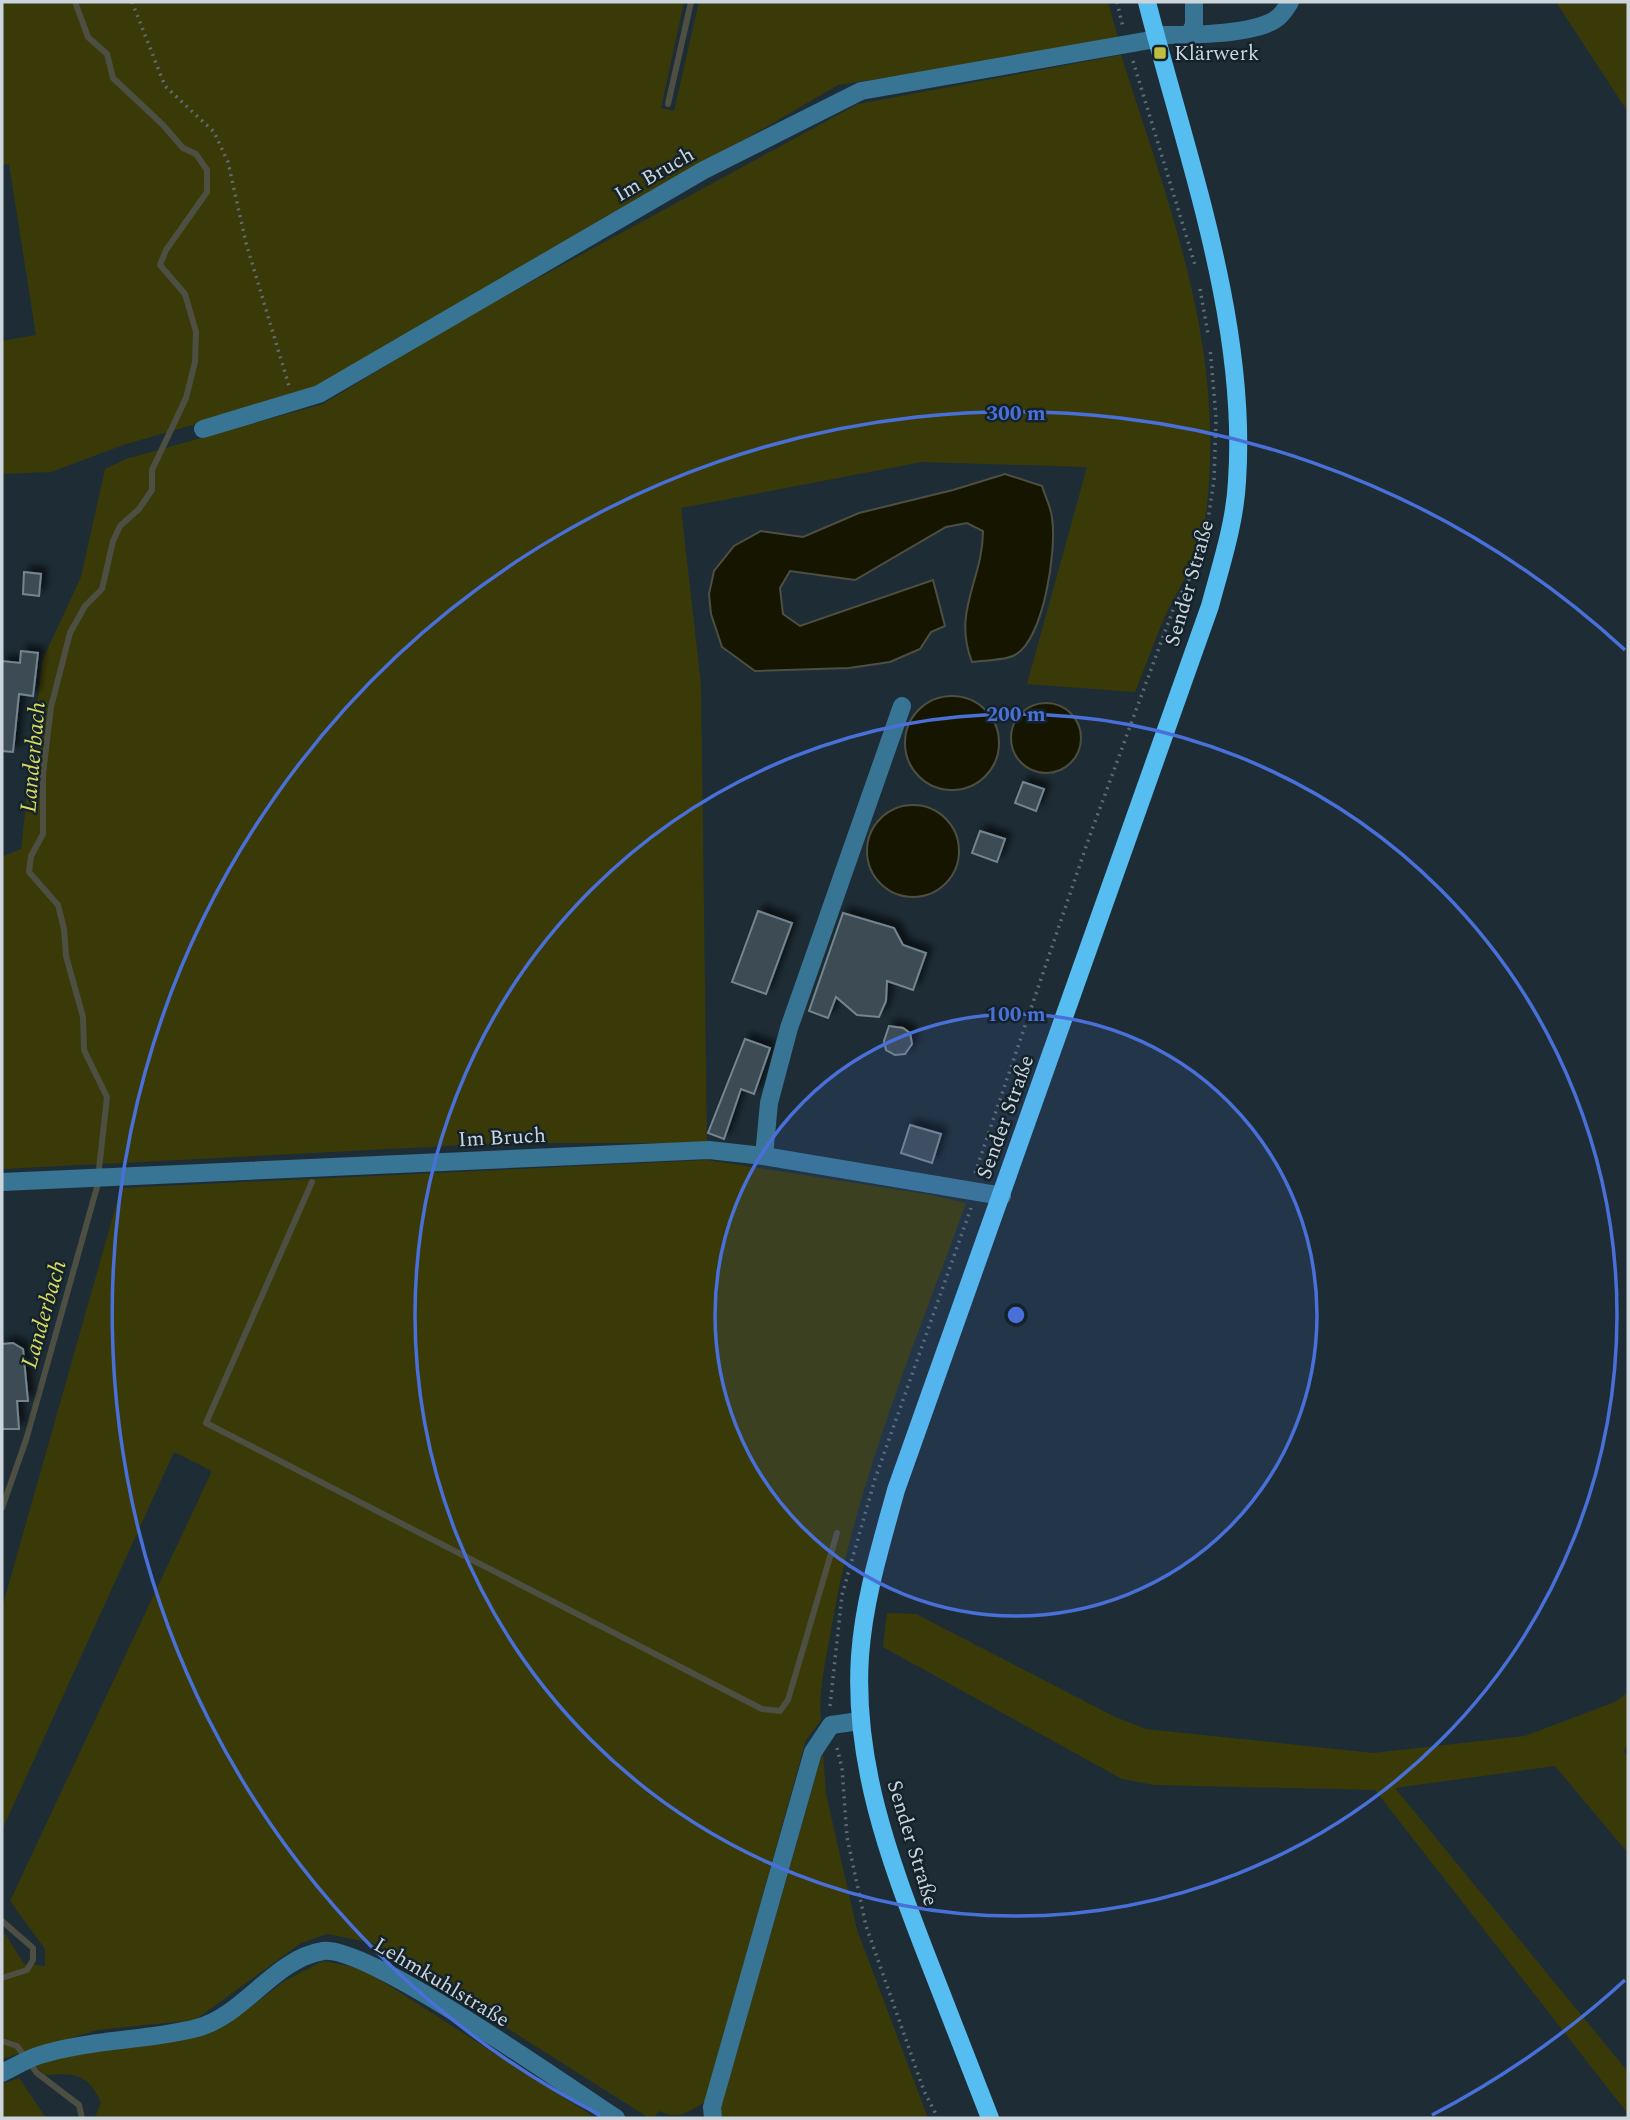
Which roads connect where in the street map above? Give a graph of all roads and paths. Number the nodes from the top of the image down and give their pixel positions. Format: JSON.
{"nodes":[{"id":1,"x":132,"y":2,"type":"edge"},
{"id":2,"x":1117,"y":2,"type":"edge"},
{"id":3,"x":1147,"y":2,"type":"edge"},
{"id":4,"x":1194,"y":2,"type":"edge"},
{"id":5,"x":1290,"y":2,"type":"edge"},
{"id":6,"x":1189,"y":35,"type":"junction"},
{"id":7,"x":1156,"y":37,"type":"junction"},
{"id":8,"x":1128,"y":46,"type":"junction"},
{"id":9,"x":1197,"y":272,"type":"dead end"},
{"id":10,"x":1199,"y":285,"type":"dead end"},
{"id":11,"x":293,"y":402,"type":"junction"},
{"id":12,"x":203,"y":429,"type":"dead end"},
{"id":13,"x":902,"y":706,"type":"dead end"},
{"id":14,"x":764,"y":1156,"type":"junction"},
{"id":15,"x":2,"y":1182,"type":"edge"},
{"id":16,"x":969,"y":1190,"type":"junction"},
{"id":17,"x":1002,"y":1196,"type":"junction"},
{"id":18,"x":860,"y":1721,"type":"junction"},
{"id":19,"x":831,"y":1725,"type":"junction"},
{"id":20,"x":4,"y":2072,"type":"edge"},
{"id":21,"x":616,"y":2118,"type":"edge"},
{"id":22,"x":713,"y":2118,"type":"edge"},
{"id":23,"x":938,"y":2118,"type":"edge"},
{"id":24,"x":990,"y":2118,"type":"edge"}],
"edges":[{"from":1,"to":11,"type":"path"},
{"from":2,"to":8,"type":"path"},
{"from":3,"to":7,"type":"main road","name":"Sender Straße"},
{"from":4,"to":6,"type":"street"},
{"from":5,"to":6,"type":"street","name":"Im Bruch"},
{"from":6,"to":7,"type":"street","name":"Im Bruch"},
{"from":7,"to":8,"type":"street","name":"Im Bruch"},
{"from":7,"to":17,"type":"main road","name":"Sender Straße"},
{"from":8,"to":9,"type":"path"},
{"from":8,"to":11,"type":"street","name":"Im Bruch"},
{"from":10,"to":16,"type":"path"},
{"from":11,"to":12,"type":"street","name":"Im Bruch"},
{"from":13,"to":14,"type":"street"},
{"from":14,"to":15,"type":"street","name":"Im Bruch"},
{"from":14,"to":16,"type":"street","name":"Im Bruch"},
{"from":16,"to":17,"type":"street","name":"Im Bruch"},
{"from":16,"to":19,"type":"path"},
{"from":17,"to":18,"type":"main road","name":"Sender Straße"},
{"from":18,"to":19,"type":"street"},
{"from":18,"to":24,"type":"main road","name":"Sender Straße"},
{"from":19,"to":22,"type":"street"},
{"from":19,"to":23,"type":"path"},
{"from":20,"to":21,"type":"street","name":"Lehmkuhlstraße"}]}
